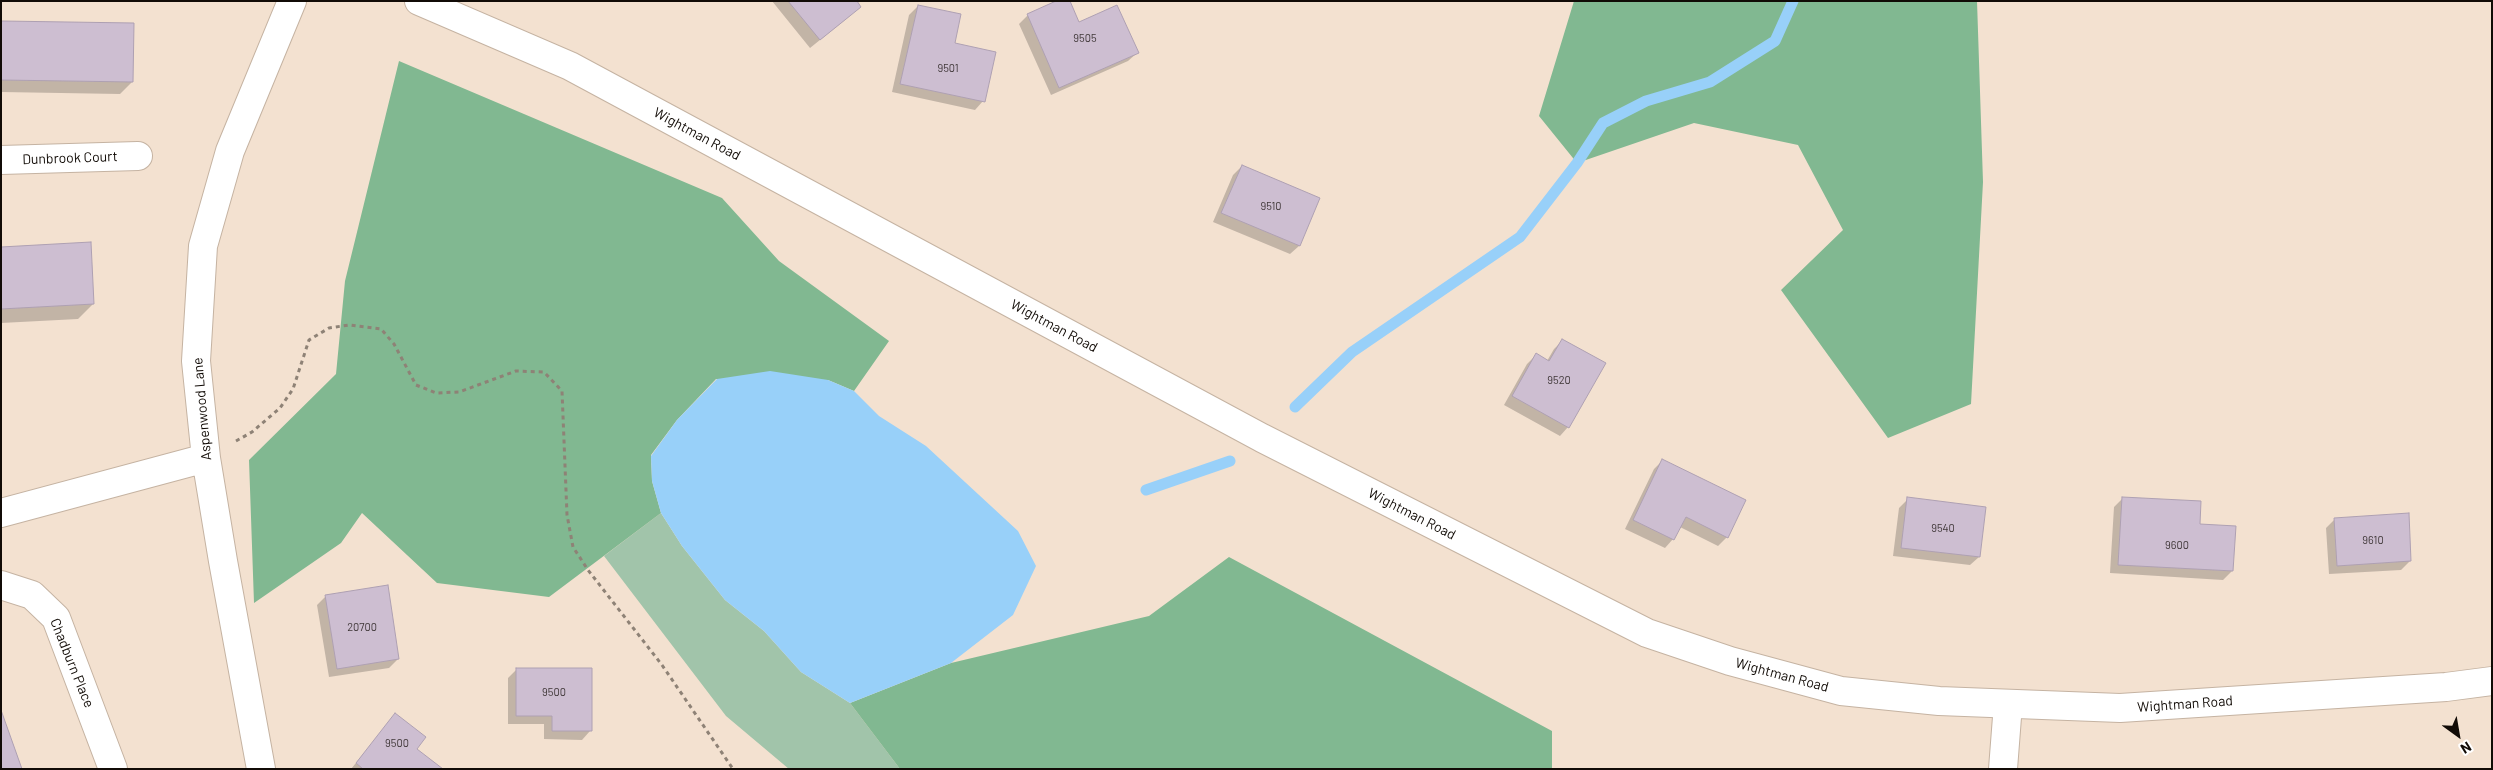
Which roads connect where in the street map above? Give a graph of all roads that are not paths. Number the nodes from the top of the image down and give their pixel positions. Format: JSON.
{"nodes":[{"id":1,"x":292,"y":1,"type":"edge"},
{"id":2,"x":419,"y":1,"type":"edge"},
{"id":3,"x":138,"y":156,"type":"dead end"},
{"id":4,"x":1,"y":160,"type":"edge"},
{"id":5,"x":206,"y":458,"type":"junction"},
{"id":6,"x":1,"y":513,"type":"edge"},
{"id":7,"x":1,"y":585,"type":"edge"},
{"id":8,"x":2492,"y":681,"type":"edge"},
{"id":9,"x":2008,"y":704,"type":"junction"},
{"id":10,"x":113,"y":769,"type":"edge"},
{"id":11,"x":261,"y":769,"type":"edge"},
{"id":12,"x":2003,"y":769,"type":"edge"}],
"edges":[{"from":1,"to":5,"type":"main road","name":"Aspenwood Lane"},
{"from":2,"to":9,"type":"main road","name":"Wightman Road"},
{"from":3,"to":4,"type":"main road","name":"Dunbrook Court"},
{"from":5,"to":6,"type":"main road"},
{"from":5,"to":11,"type":"main road","name":"Aspenwood Lane"},
{"from":7,"to":10,"type":"main road","name":"Chadburn Place"},
{"from":8,"to":9,"type":"main road","name":"Wightman Road"},
{"from":9,"to":12,"type":"main road"}]}
